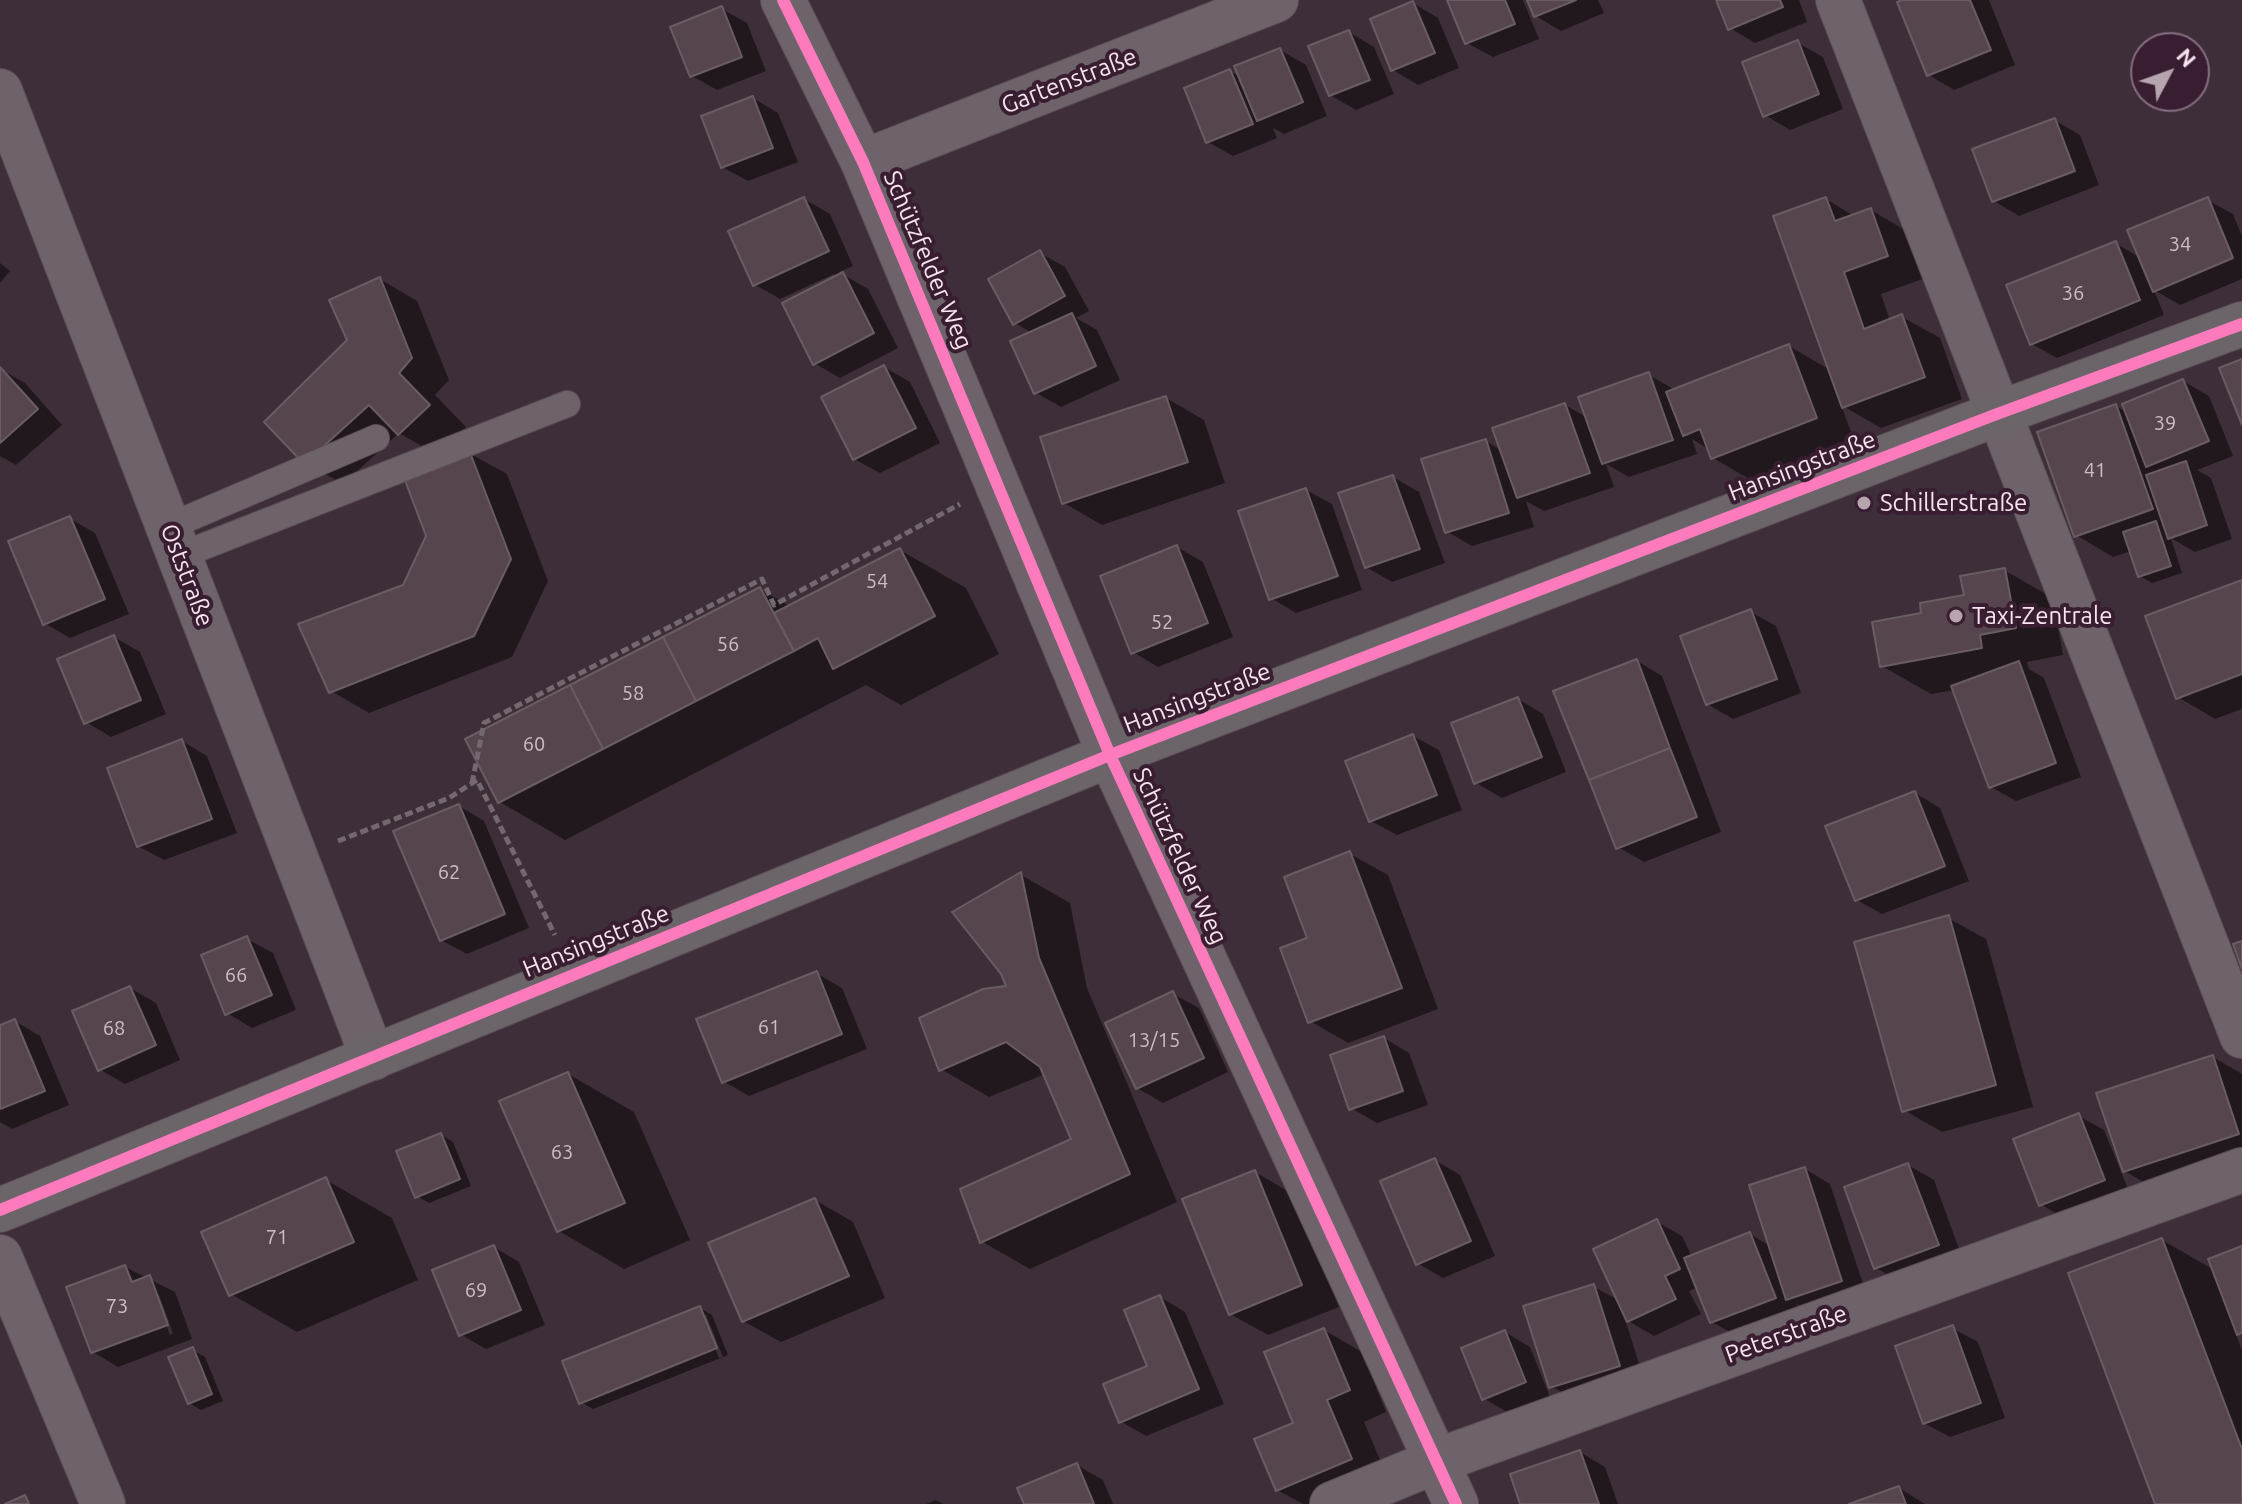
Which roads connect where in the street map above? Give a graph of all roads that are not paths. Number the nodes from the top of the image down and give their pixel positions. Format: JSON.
{"nodes":[{"id":1,"x":783,"y":0,"type":"edge"},
{"id":2,"x":1276,"y":0,"type":"edge"},
{"id":3,"x":1838,"y":0,"type":"edge"},
{"id":4,"x":0,"y":91,"type":"edge"},
{"id":5,"x":863,"y":162,"type":"junction"},
{"id":6,"x":2242,"y":324,"type":"edge"},
{"id":7,"x":567,"y":404,"type":"dead end"},
{"id":8,"x":1997,"y":414,"type":"junction"},
{"id":9,"x":376,"y":438,"type":"dead end"},
{"id":10,"x":174,"y":541,"type":"junction"},
{"id":11,"x":1110,"y":755,"type":"junction"},
{"id":12,"x":2242,"y":1036,"type":"edge"},
{"id":13,"x":373,"y":1058,"type":"junction"},
{"id":14,"x":2242,"y":1170,"type":"edge"},
{"id":15,"x":0,"y":1210,"type":"edge"},
{"id":16,"x":0,"y":1257,"type":"edge"},
{"id":17,"x":1434,"y":1462,"type":"junction"},
{"id":18,"x":103,"y":1504,"type":"edge"},
{"id":19,"x":1332,"y":1504,"type":"edge"},
{"id":20,"x":1456,"y":1504,"type":"edge"}],
"edges":[{"from":1,"to":5,"type":"street","name":"Schützfelder Weg"},
{"from":2,"to":5,"type":"street","name":"Gartenstraße"},
{"from":3,"to":8,"type":"street"},
{"from":4,"to":10,"type":"street","name":"Oststraße"},
{"from":5,"to":11,"type":"street","name":"Schützfelder Weg"},
{"from":6,"to":8,"type":"street","name":"Hansingstraße"},
{"from":7,"to":10,"type":"lane"},
{"from":8,"to":11,"type":"street","name":"Hansingstraße"},
{"from":8,"to":12,"type":"street"},
{"from":9,"to":10,"type":"lane"},
{"from":10,"to":13,"type":"street","name":"Oststraße"},
{"from":11,"to":13,"type":"street","name":"Hansingstraße"},
{"from":11,"to":17,"type":"street","name":"Schützfelder Weg"},
{"from":13,"to":15,"type":"street","name":"Hansingstraße"},
{"from":14,"to":17,"type":"street","name":"Peterstraße"},
{"from":16,"to":18,"type":"street"},
{"from":17,"to":19,"type":"street","name":"Peterstraße"},
{"from":17,"to":20,"type":"street","name":"Schützfelder Weg"}]}
